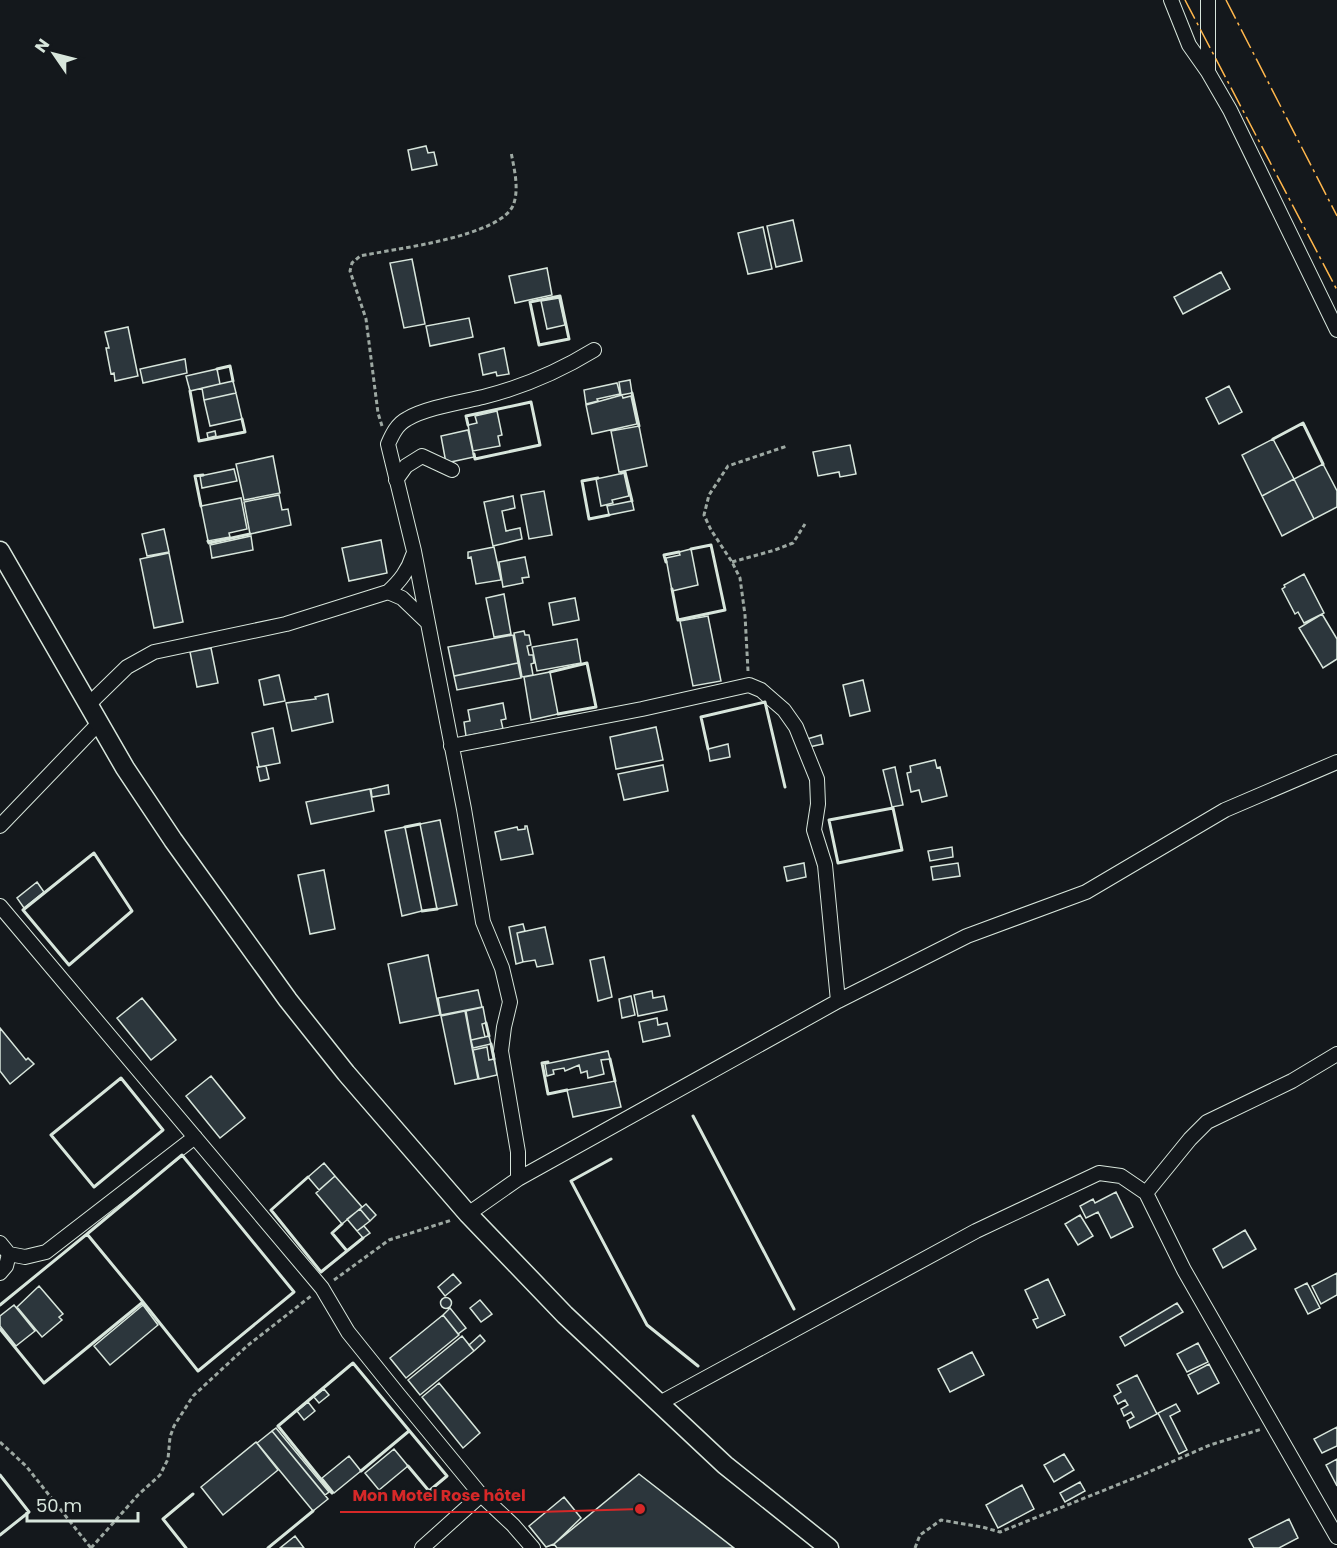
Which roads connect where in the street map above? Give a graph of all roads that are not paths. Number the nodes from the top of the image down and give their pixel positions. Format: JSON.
{"nodes":[{"id":1,"x":1171,"y":0,"type":"edge"},
{"id":2,"x":1208,"y":0,"type":"edge"},
{"id":3,"x":1208,"y":72,"type":"junction"},
{"id":4,"x":1337,"y":330,"type":"edge"},
{"id":5,"x":594,"y":350,"type":"dead end"},
{"id":6,"x":452,"y":470,"type":"dead end"},
{"id":7,"x":396,"y":480,"type":"junction"},
{"id":8,"x":0,"y":551,"type":"edge"},
{"id":9,"x":414,"y":551,"type":"junction"},
{"id":10,"x":388,"y":592,"type":"junction"},
{"id":11,"x":427,"y":622,"type":"junction"},
{"id":12,"x":88,"y":705,"type":"junction"},
{"id":13,"x":99,"y":723,"type":"junction"},
{"id":14,"x":452,"y":746,"type":"junction"},
{"id":15,"x":1337,"y":762,"type":"edge"},
{"id":16,"x":0,"y":826,"type":"edge"},
{"id":17,"x":0,"y":906,"type":"edge"},
{"id":18,"x":838,"y":1001,"type":"junction"},
{"id":19,"x":1337,"y":1054,"type":"edge"},
{"id":20,"x":195,"y":1137,"type":"junction"},
{"id":21,"x":518,"y":1179,"type":"junction"},
{"id":22,"x":1146,"y":1193,"type":"junction"},
{"id":23,"x":468,"y":1214,"type":"junction"},
{"id":24,"x":0,"y":1243,"type":"edge"},
{"id":25,"x":9,"y":1254,"type":"junction"},
{"id":26,"x":0,"y":1273,"type":"edge"},
{"id":27,"x":658,"y":1404,"type":"junction"},
{"id":28,"x":481,"y":1495,"type":"junction"},
{"id":29,"x":1337,"y":1537,"type":"edge"},
{"id":30,"x":422,"y":1548,"type":"edge"},
{"id":31,"x":533,"y":1548,"type":"edge"},
{"id":32,"x":829,"y":1548,"type":"edge"}],
"edges":[{"from":1,"to":3,"type":"street"},
{"from":2,"to":3,"type":"street"},
{"from":3,"to":4,"type":"street"},
{"from":5,"to":7,"type":"street"},
{"from":6,"to":7,"type":"street"},
{"from":7,"to":9,"type":"street"},
{"from":8,"to":12,"type":"main road"},
{"from":9,"to":10,"type":"street"},
{"from":9,"to":11,"type":"street"},
{"from":10,"to":11,"type":"street"},
{"from":10,"to":12,"type":"street"},
{"from":11,"to":14,"type":"street"},
{"from":12,"to":13,"type":"main road"},
{"from":13,"to":16,"type":"street"},
{"from":13,"to":23,"type":"main road"},
{"from":14,"to":18,"type":"street"},
{"from":14,"to":21,"type":"street"},
{"from":15,"to":18,"type":"street"},
{"from":17,"to":20,"type":"street"},
{"from":18,"to":21,"type":"street"},
{"from":19,"to":22,"type":"street"},
{"from":20,"to":25,"type":"street"},
{"from":20,"to":28,"type":"street"},
{"from":21,"to":23,"type":"street"},
{"from":22,"to":27,"type":"street"},
{"from":22,"to":29,"type":"street"},
{"from":23,"to":27,"type":"main road"},
{"from":24,"to":25,"type":"street"},
{"from":25,"to":26,"type":"street"},
{"from":27,"to":32,"type":"main road"},
{"from":28,"to":30,"type":"street"},
{"from":28,"to":31,"type":"street"}]}
